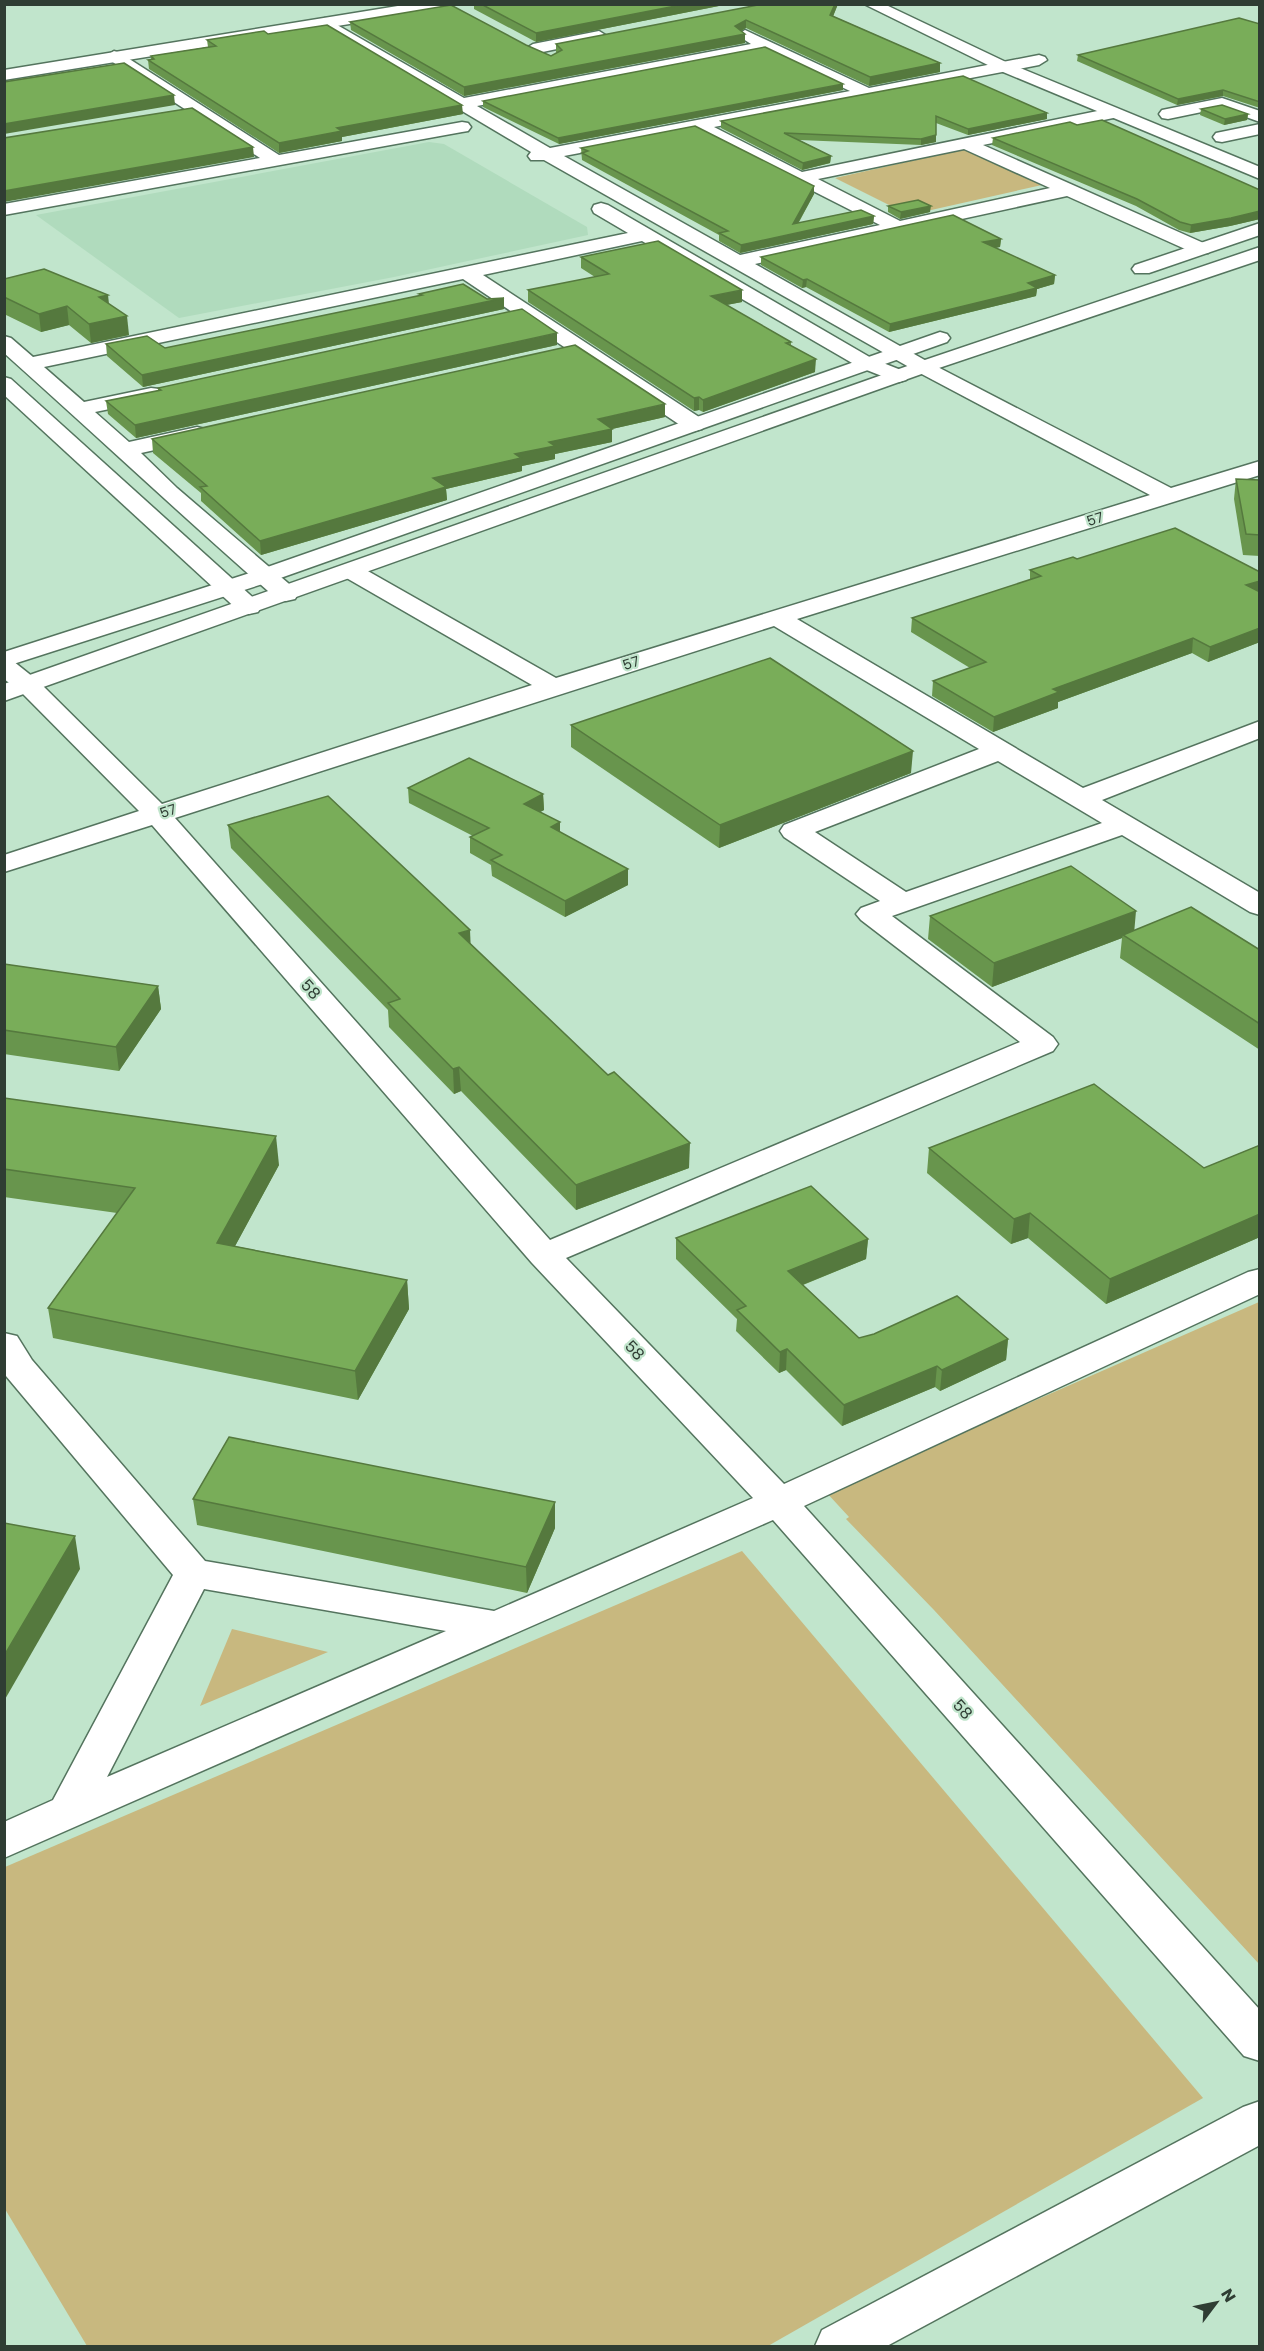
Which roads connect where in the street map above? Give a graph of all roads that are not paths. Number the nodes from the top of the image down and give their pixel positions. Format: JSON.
{"nodes":[{"id":1,"x":386,"y":4,"type":"edge"},
{"id":2,"x":871,"y":4,"type":"edge"},
{"id":3,"x":448,"y":6,"type":"edge"},
{"id":4,"x":325,"y":23,"type":"junction"},
{"id":5,"x":726,"y":26,"type":"edge"},
{"id":6,"x":296,"y":27,"type":"junction"},
{"id":7,"x":615,"y":33,"type":"edge"},
{"id":8,"x":514,"y":39,"type":"edge"},
{"id":9,"x":325,"y":44,"type":"edge"},
{"id":10,"x":765,"y":46,"type":"junction"},
{"id":11,"x":1008,"y":46,"type":"dead end"},
{"id":12,"x":533,"y":49,"type":"junction"},
{"id":13,"x":114,"y":56,"type":"junction"},
{"id":14,"x":552,"y":58,"type":"edge"},
{"id":15,"x":4,"y":66,"type":"edge"},
{"id":16,"x":1002,"y":66,"type":"junction"},
{"id":17,"x":572,"y":68,"type":"edge"},
{"id":18,"x":4,"y":75,"type":"edge"},
{"id":19,"x":591,"y":78,"type":"junction"},
{"id":20,"x":865,"y":92,"type":"junction"},
{"id":21,"x":460,"y":104,"type":"junction"},
{"id":22,"x":196,"y":109,"type":"junction"},
{"id":23,"x":173,"y":112,"type":"edge"},
{"id":24,"x":1112,"y":112,"type":"junction"},
{"id":25,"x":442,"y":115,"type":"edge"},
{"id":26,"x":1260,"y":117,"type":"edge"},
{"id":27,"x":1190,"y":124,"type":"dead end"},
{"id":28,"x":696,"y":125,"type":"junction"},
{"id":29,"x":462,"y":127,"type":"junction"},
{"id":30,"x":1260,"y":129,"type":"edge"},
{"id":31,"x":480,"y":138,"type":"dead end"},
{"id":32,"x":967,"y":144,"type":"junction"},
{"id":33,"x":1250,"y":149,"type":"dead end"},
{"id":34,"x":547,"y":154,"type":"junction"},
{"id":35,"x":278,"y":162,"type":"junction"},
{"id":36,"x":537,"y":171,"type":"dead end"},
{"id":37,"x":1260,"y":174,"type":"edge"},
{"id":38,"x":798,"y":178,"type":"junction"},
{"id":39,"x":1067,"y":190,"type":"junction"},
{"id":40,"x":586,"y":200,"type":"dead end"},
{"id":41,"x":4,"y":210,"type":"edge"},
{"id":42,"x":896,"y":226,"type":"junction"},
{"id":43,"x":1260,"y":229,"type":"edge"},
{"id":44,"x":644,"y":235,"type":"junction"},
{"id":45,"x":1201,"y":249,"type":"junction"},
{"id":46,"x":1260,"y":253,"type":"edge"},
{"id":47,"x":740,"y":261,"type":"junction"},
{"id":48,"x":467,"y":273,"type":"junction"},
{"id":49,"x":1122,"y":275,"type":"dead end"},
{"id":50,"x":525,"y":313,"type":"junction"},
{"id":51,"x":502,"y":318,"type":"edge"},
{"id":52,"x":965,"y":329,"type":"dead end"},
{"id":53,"x":4,"y":342,"type":"edge"},
{"id":54,"x":580,"y":348,"type":"junction"},
{"id":55,"x":897,"y":352,"type":"junction"},
{"id":56,"x":557,"y":354,"type":"edge"},
{"id":57,"x":866,"y":363,"type":"junction"},
{"id":58,"x":29,"y":364,"type":"junction"},
{"id":59,"x":923,"y":367,"type":"junction"},
{"id":60,"x":899,"y":376,"type":"junction"},
{"id":61,"x":4,"y":383,"type":"edge"},
{"id":62,"x":174,"y":389,"type":"edge"},
{"id":63,"x":80,"y":409,"type":"junction"},
{"id":64,"x":694,"y":424,"type":"junction"},
{"id":65,"x":219,"y":429,"type":"edge"},
{"id":66,"x":125,"y":450,"type":"junction"},
{"id":67,"x":1260,"y":468,"type":"edge"},
{"id":68,"x":1169,"y":496,"type":"junction"},
{"id":69,"x":351,"y":571,"type":"junction"},
{"id":70,"x":264,"y":576,"type":"junction"},
{"id":71,"x":227,"y":587,"type":"junction"},
{"id":72,"x":286,"y":594,"type":"junction"},
{"id":73,"x":249,"y":607,"type":"junction"},
{"id":74,"x":777,"y":617,"type":"junction"},
{"id":75,"x":4,"y":660,"type":"edge"},
{"id":76,"x":13,"y":681,"type":"edge"},
{"id":77,"x":553,"y":687,"type":"junction"},
{"id":78,"x":1260,"y":729,"type":"edge"},
{"id":79,"x":999,"y":751,"type":"junction"},
{"id":80,"x":1080,"y":799,"type":"junction"},
{"id":81,"x":158,"y":815,"type":"junction"},
{"id":82,"x":1124,"y":825,"type":"junction"},
{"id":83,"x":4,"y":864,"type":"edge"},
{"id":84,"x":903,"y":903,"type":"junction"},
{"id":85,"x":1260,"y":906,"type":"edge"},
{"id":86,"x":544,"y":1255,"type":"junction"},
{"id":87,"x":1260,"y":1281,"type":"edge"},
{"id":88,"x":4,"y":1344,"type":"edge"},
{"id":89,"x":779,"y":1502,"type":"junction"},
{"id":90,"x":193,"y":1573,"type":"junction"},
{"id":91,"x":497,"y":1626,"type":"junction"},
{"id":92,"x":68,"y":1812,"type":"junction"},
{"id":93,"x":4,"y":1841,"type":"edge"},
{"id":94,"x":1260,"y":2042,"type":"edge"},
{"id":95,"x":1260,"y":2121,"type":"edge"},
{"id":96,"x":840,"y":2346,"type":"edge"}],
"edges":[{"from":1,"to":15,"type":"street"},
{"from":2,"to":16,"type":"street"},
{"from":3,"to":4,"type":"street"},
{"from":4,"to":6,"type":"street"},
{"from":4,"to":21,"type":"street"},
{"from":5,"to":10,"type":"street"},
{"from":6,"to":9,"type":"street"},
{"from":6,"to":13,"type":"street"},
{"from":7,"to":12,"type":"street"},
{"from":8,"to":12,"type":"street"},
{"from":10,"to":19,"type":"street"},
{"from":10,"to":20,"type":"street"},
{"from":11,"to":16,"type":"street"},
{"from":12,"to":14,"type":"street"},
{"from":13,"to":18,"type":"street"},
{"from":13,"to":22,"type":"street"},
{"from":16,"to":20,"type":"street"},
{"from":16,"to":24,"type":"street"},
{"from":17,"to":19,"type":"street"},
{"from":19,"to":21,"type":"street"},
{"from":20,"to":28,"type":"street"},
{"from":21,"to":34,"type":"street"},
{"from":22,"to":23,"type":"street"},
{"from":22,"to":35,"type":"street"},
{"from":24,"to":32,"type":"street"},
{"from":24,"to":37,"type":"street"},
{"from":25,"to":29,"type":"street"},
{"from":26,"to":27,"type":"street"},
{"from":28,"to":34,"type":"street"},
{"from":28,"to":38,"type":"street"},
{"from":29,"to":31,"type":"street"},
{"from":29,"to":35,"type":"street"},
{"from":30,"to":33,"type":"street"},
{"from":32,"to":38,"type":"street"},
{"from":32,"to":39,"type":"street"},
{"from":34,"to":36,"type":"street"},
{"from":34,"to":47,"type":"street"},
{"from":35,"to":41,"type":"street"},
{"from":38,"to":42,"type":"street"},
{"from":39,"to":42,"type":"street"},
{"from":39,"to":45,"type":"street"},
{"from":40,"to":44,"type":"street"},
{"from":42,"to":47,"type":"street"},
{"from":43,"to":45,"type":"street"},
{"from":44,"to":48,"type":"street"},
{"from":44,"to":57,"type":"street"},
{"from":45,"to":49,"type":"street"},
{"from":46,"to":59,"type":"street"},
{"from":47,"to":55,"type":"street"},
{"from":48,"to":50,"type":"street"},
{"from":48,"to":58,"type":"street"},
{"from":50,"to":51,"type":"street"},
{"from":50,"to":54,"type":"street"},
{"from":52,"to":55,"type":"street"},
{"from":53,"to":58,"type":"street"},
{"from":54,"to":56,"type":"street"},
{"from":54,"to":64,"type":"street"},
{"from":55,"to":57,"type":"street"},
{"from":55,"to":59,"type":"street"},
{"from":57,"to":60,"type":"street"},
{"from":57,"to":64,"type":"street"},
{"from":58,"to":63,"type":"street"},
{"from":59,"to":60,"type":"street"},
{"from":59,"to":68,"type":"street"},
{"from":60,"to":69,"type":"street"},
{"from":61,"to":71,"type":"street"},
{"from":62,"to":63,"type":"street"},
{"from":63,"to":66,"type":"street"},
{"from":64,"to":70,"type":"street"},
{"from":65,"to":66,"type":"street"},
{"from":66,"to":70,"type":"street"},
{"from":67,"to":68,"type":"street","name":"57"},
{"from":68,"to":74,"type":"street","name":"57"},
{"from":69,"to":72,"type":"street"},
{"from":69,"to":77,"type":"street"},
{"from":70,"to":71,"type":"street"},
{"from":70,"to":72,"type":"street"},
{"from":71,"to":73,"type":"street"},
{"from":71,"to":75,"type":"street"},
{"from":72,"to":73,"type":"street"},
{"from":73,"to":76,"type":"street"},
{"from":74,"to":77,"type":"street","name":"57"},
{"from":74,"to":79,"type":"street"},
{"from":76,"to":81,"type":"street","name":"58"},
{"from":77,"to":81,"type":"street","name":"57"},
{"from":78,"to":80,"type":"street"},
{"from":79,"to":80,"type":"street"},
{"from":79,"to":84,"type":"street"},
{"from":80,"to":82,"type":"street"},
{"from":81,"to":83,"type":"street","name":"57"},
{"from":81,"to":86,"type":"street","name":"58"},
{"from":82,"to":84,"type":"street"},
{"from":82,"to":85,"type":"street"},
{"from":84,"to":86,"type":"street"},
{"from":86,"to":89,"type":"street","name":"58"},
{"from":87,"to":89,"type":"street"},
{"from":88,"to":90,"type":"street"},
{"from":89,"to":91,"type":"street"},
{"from":89,"to":94,"type":"street","name":"58"},
{"from":90,"to":91,"type":"street"},
{"from":90,"to":92,"type":"street"},
{"from":91,"to":92,"type":"street"},
{"from":92,"to":93,"type":"street"},
{"from":95,"to":96,"type":"street"}]}
